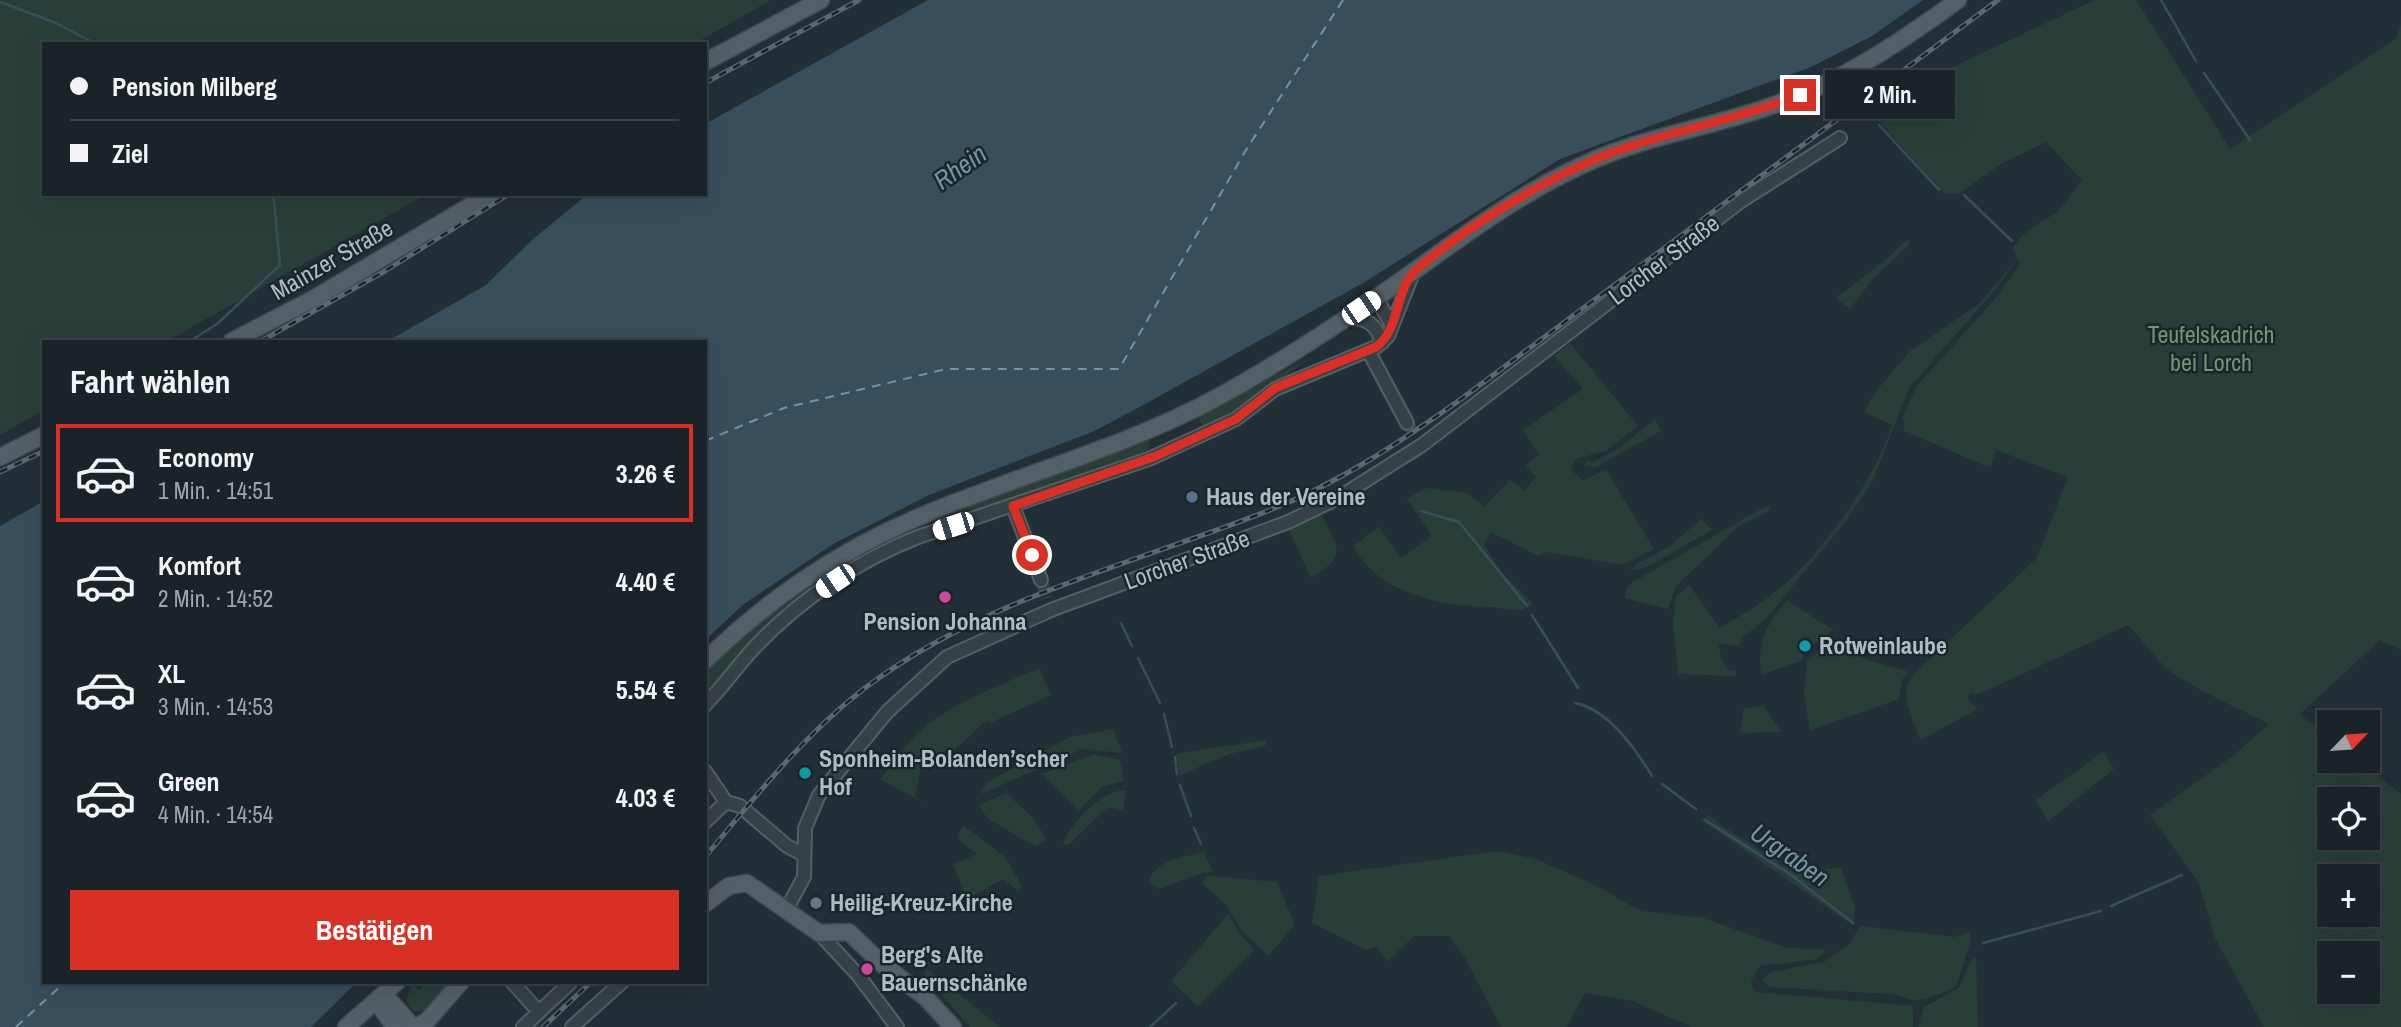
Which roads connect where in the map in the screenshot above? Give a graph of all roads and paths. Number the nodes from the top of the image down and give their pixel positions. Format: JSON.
{"nodes":[{"id":1,"x":821,"y":0,"type":"edge"},
{"id":2,"x":1958,"y":0,"type":"edge"},
{"id":3,"x":707,"y":61,"type":"edge"},
{"id":4,"x":1840,"y":138,"type":"dead end"},
{"id":5,"x":487,"y":196,"type":"edge"},
{"id":6,"x":1414,"y":271,"type":"junction"},
{"id":7,"x":1376,"y":298,"type":"junction"},
{"id":8,"x":1346,"y":318,"type":"junction"},
{"id":9,"x":1392,"y":325,"type":"junction"},
{"id":10,"x":234,"y":340,"type":"edge"},
{"id":11,"x":1382,"y":343,"type":"junction"},
{"id":12,"x":1369,"y":352,"type":"junction"},
{"id":13,"x":1407,"y":423,"type":"tunnel mouth"},
{"id":14,"x":42,"y":436,"type":"edge"},
{"id":15,"x":0,"y":457,"type":"edge"},
{"id":16,"x":1013,"y":506,"type":"junction"},
{"id":17,"x":1041,"y":580,"type":"tunnel mouth"},
{"id":18,"x":707,"y":659,"type":"edge"},
{"id":19,"x":707,"y":703,"type":"edge"},
{"id":20,"x":708,"y":777,"type":"edge"},
{"id":21,"x":726,"y":802,"type":"junction"},
{"id":22,"x":707,"y":820,"type":"edge"},
{"id":23,"x":804,"y":855,"type":"junction"},
{"id":24,"x":707,"y":902,"type":"edge"},
{"id":25,"x":786,"y":910,"type":"junction"},
{"id":26,"x":819,"y":933,"type":"junction"},
{"id":27,"x":395,"y":984,"type":"edge"},
{"id":28,"x":459,"y":984,"type":"edge"},
{"id":29,"x":514,"y":984,"type":"edge"},
{"id":30,"x":569,"y":984,"type":"edge"},
{"id":31,"x":620,"y":984,"type":"edge"},
{"id":32,"x":384,"y":994,"type":"junction"},
{"id":33,"x":539,"y":1012,"type":"junction"},
{"id":34,"x":346,"y":1027,"type":"edge"},
{"id":35,"x":389,"y":1027,"type":"edge"},
{"id":36,"x":415,"y":1027,"type":"edge"},
{"id":37,"x":523,"y":1027,"type":"edge"},
{"id":38,"x":572,"y":1027,"type":"edge"},
{"id":39,"x":897,"y":1027,"type":"edge"},
{"id":40,"x":953,"y":1027,"type":"edge"}],
"edges":[{"from":1,"to":3,"type":"main road"},
{"from":2,"to":6,"type":"main road"},
{"from":4,"to":23,"type":"street","name":"Lorcher Straße"},
{"from":5,"to":10,"type":"main road","name":"Mainzer Straße"},
{"from":6,"to":7,"type":"main road"},
{"from":6,"to":9,"type":"street"},
{"from":7,"to":8,"type":"main road"},
{"from":7,"to":9,"type":"street"},
{"from":8,"to":11,"type":"street"},
{"from":8,"to":18,"type":"main road"},
{"from":9,"to":11,"type":"street"},
{"from":11,"to":12,"type":"street"},
{"from":12,"to":13,"type":"street"},
{"from":12,"to":16,"type":"street"},
{"from":14,"to":15,"type":"main road"},
{"from":16,"to":17,"type":"street"},
{"from":16,"to":19,"type":"street"},
{"from":20,"to":21,"type":"street"},
{"from":21,"to":22,"type":"street"},
{"from":21,"to":23,"type":"street"},
{"from":23,"to":25,"type":"street","name":"Lorcher Straße"},
{"from":24,"to":25,"type":"main road"},
{"from":25,"to":26,"type":"main road"},
{"from":26,"to":39,"type":"street"},
{"from":26,"to":40,"type":"main road"},
{"from":27,"to":32,"type":"main road"},
{"from":28,"to":36,"type":"main road"},
{"from":29,"to":33,"type":"street"},
{"from":30,"to":33,"type":"street"},
{"from":31,"to":38,"type":"street"},
{"from":32,"to":34,"type":"main road"},
{"from":32,"to":35,"type":"main road"},
{"from":32,"to":36,"type":"main road"},
{"from":33,"to":37,"type":"street"}]}
